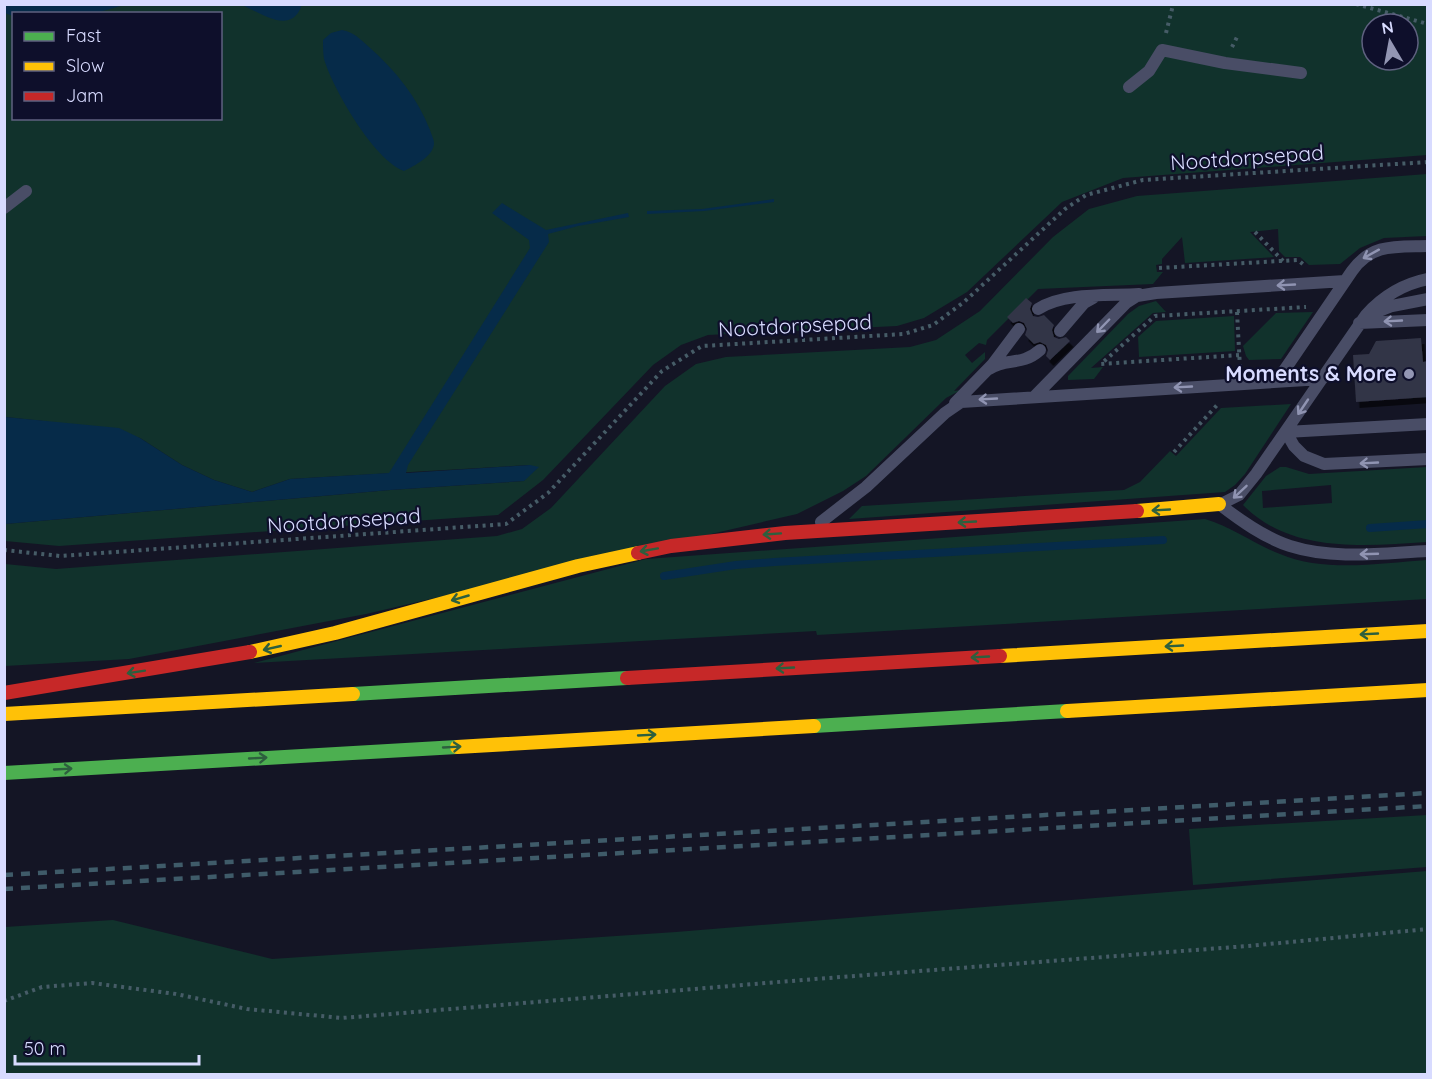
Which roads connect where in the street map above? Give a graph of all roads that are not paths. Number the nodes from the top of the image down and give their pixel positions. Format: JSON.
{"nodes":[{"id":1,"x":1301,"y":73,"type":"dead end"},
{"id":2,"x":1129,"y":87,"type":"dead end"},
{"id":3,"x":26,"y":191,"type":"dead end"},
{"id":4,"x":4,"y":208,"type":"edge"},
{"id":5,"x":1428,"y":246,"type":"edge"},
{"id":6,"x":1428,"y":279,"type":"edge"},
{"id":7,"x":1345,"y":281,"type":"junction"},
{"id":8,"x":1156,"y":292,"type":"junction"},
{"id":9,"x":1106,"y":296,"type":"junction"},
{"id":10,"x":1428,"y":299,"type":"edge"},
{"id":11,"x":1038,"y":309,"type":"dead end"},
{"id":12,"x":1428,"y":320,"type":"edge"},
{"id":13,"x":1359,"y":324,"type":"junction"},
{"id":14,"x":1018,"y":329,"type":"dead end"},
{"id":15,"x":1060,"y":331,"type":"dead end"},
{"id":16,"x":1040,"y":350,"type":"dead end"},
{"id":17,"x":989,"y":369,"type":"junction"},
{"id":18,"x":1322,"y":379,"type":"junction"},
{"id":19,"x":1277,"y":381,"type":"junction"},
{"id":20,"x":1035,"y":396,"type":"junction"},
{"id":21,"x":945,"y":413,"type":"junction"},
{"id":22,"x":1428,"y":424,"type":"edge"},
{"id":23,"x":1286,"y":432,"type":"junction"},
{"id":24,"x":1428,"y":459,"type":"edge"},
{"id":25,"x":1220,"y":504,"type":"junction"},
{"id":26,"x":808,"y":531,"type":"junction"},
{"id":27,"x":1428,"y":551,"type":"edge"},
{"id":28,"x":1428,"y":631,"type":"edge"},
{"id":29,"x":1428,"y":690,"type":"edge"},
{"id":30,"x":4,"y":693,"type":"edge"},
{"id":31,"x":4,"y":714,"type":"edge"},
{"id":32,"x":4,"y":773,"type":"edge"}],
"edges":[{"from":1,"to":2,"type":"lane"},
{"from":3,"to":4,"type":"lane"},
{"from":5,"to":7,"type":"lane","one_way":true},
{"from":6,"to":13,"type":"lane"},
{"from":7,"to":8,"type":"lane","one_way":true},
{"from":7,"to":19,"type":"lane"},
{"from":8,"to":9,"type":"lane"},
{"from":8,"to":20,"type":"lane","one_way":true},
{"from":9,"to":11,"type":"lane"},
{"from":9,"to":15,"type":"lane"},
{"from":10,"to":13,"type":"lane"},
{"from":12,"to":13,"type":"lane","one_way":true},
{"from":13,"to":18,"type":"lane"},
{"from":14,"to":17,"type":"lane"},
{"from":16,"to":17,"type":"lane"},
{"from":17,"to":21,"type":"lane"},
{"from":18,"to":19,"type":"lane"},
{"from":18,"to":23,"type":"lane","one_way":true},
{"from":19,"to":20,"type":"lane","one_way":true},
{"from":20,"to":21,"type":"lane","one_way":true},
{"from":21,"to":26,"type":"lane"},
{"from":22,"to":23,"type":"lane"},
{"from":24,"to":23,"type":"lane","one_way":true},
{"from":23,"to":25,"type":"lane","one_way":true},
{"from":25,"to":26,"type":"highway","one_way":true},
{"from":27,"to":25,"type":"lane","one_way":true},
{"from":26,"to":30,"type":"highway","one_way":true},
{"from":28,"to":31,"type":"highway","one_way":true},
{"from":32,"to":29,"type":"highway","one_way":true}]}
